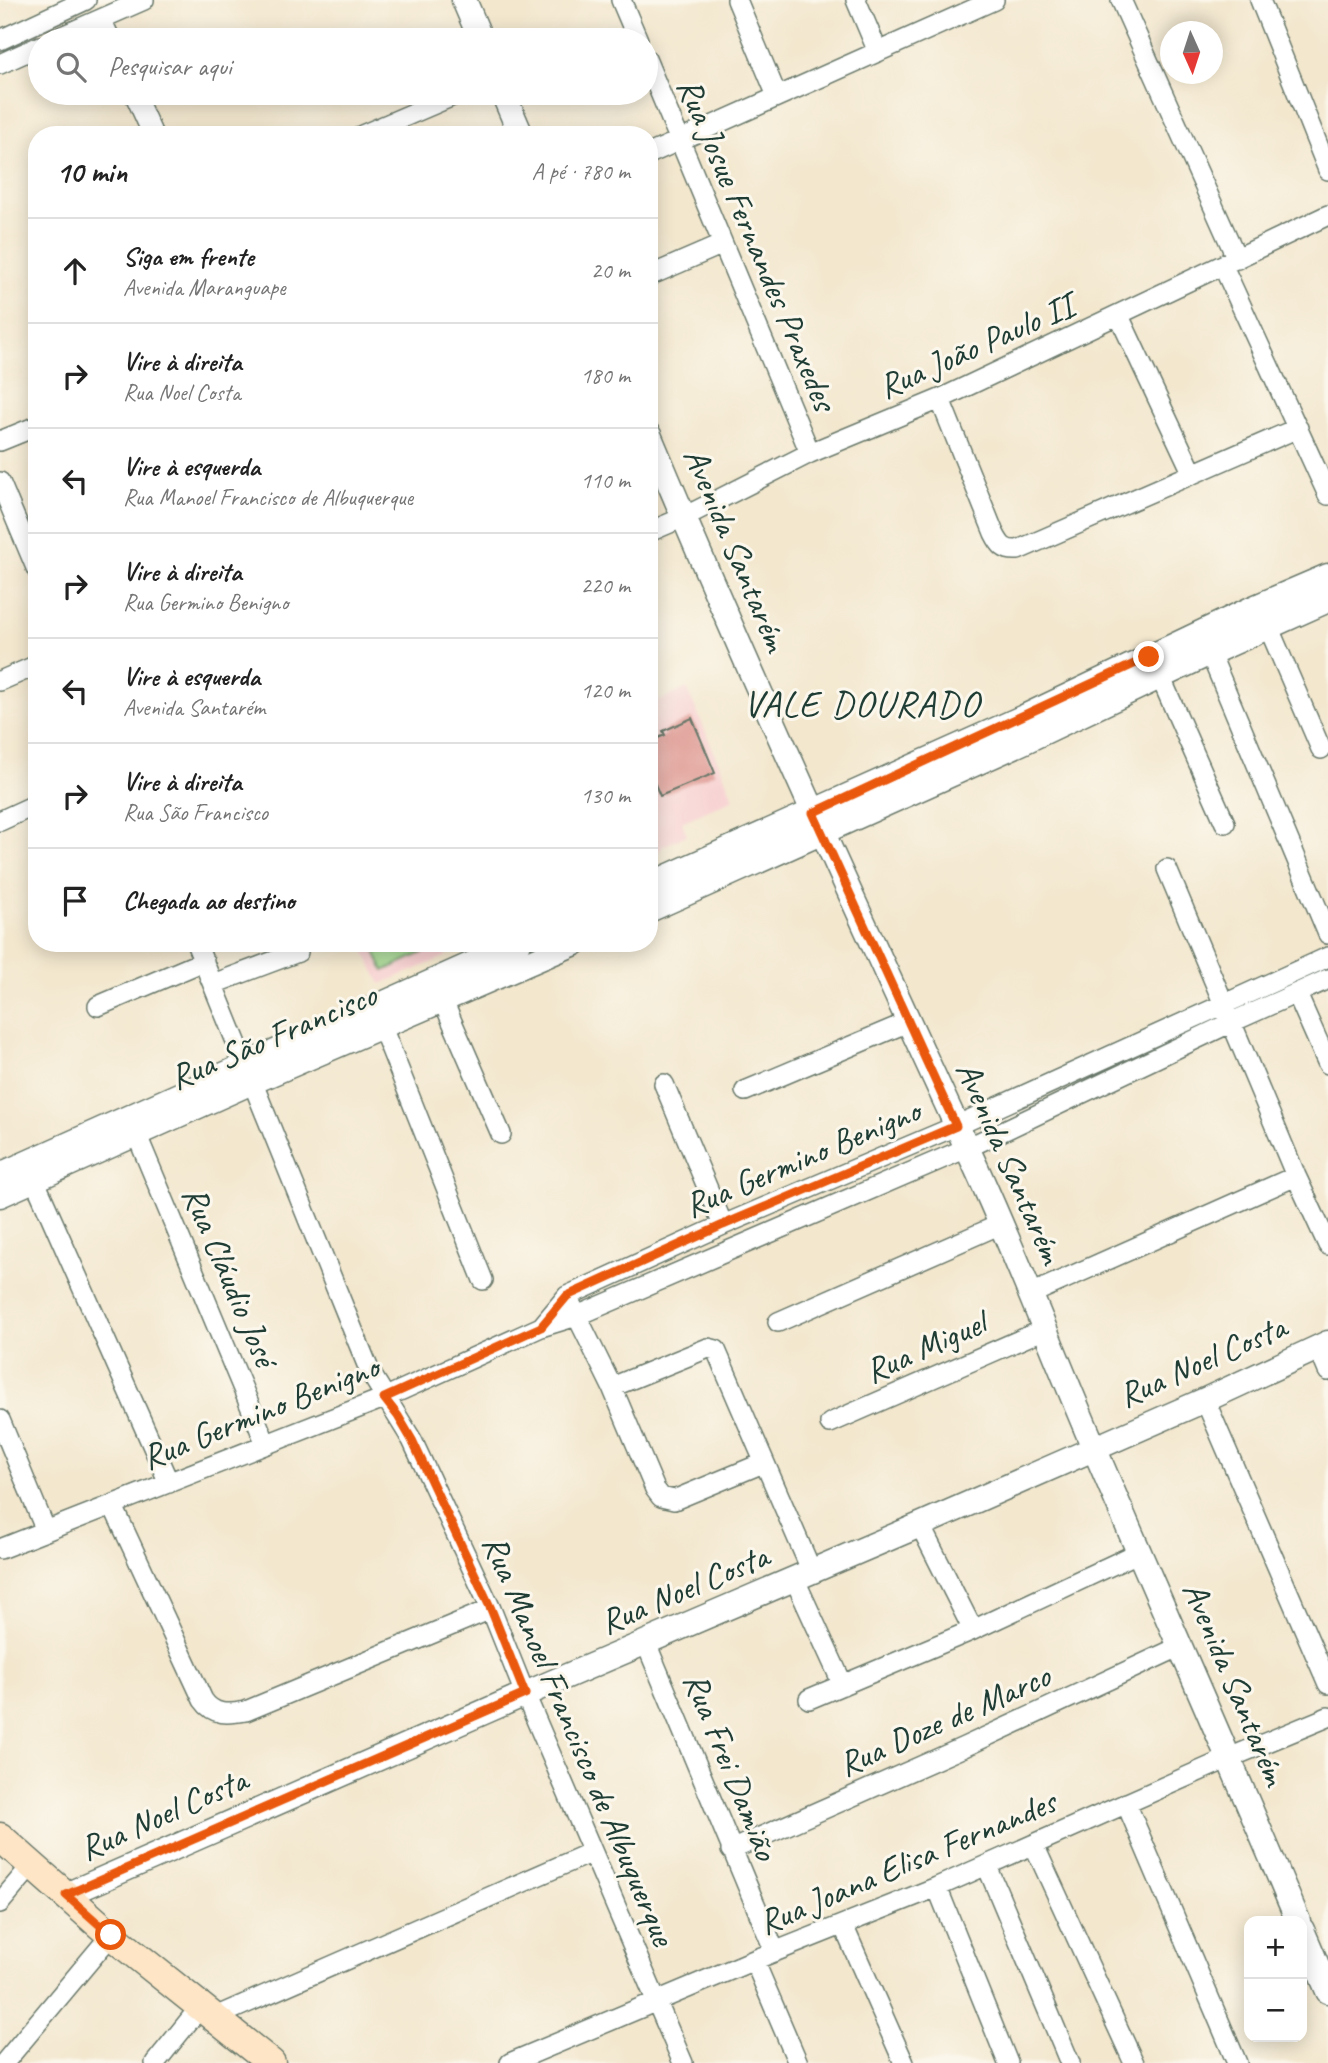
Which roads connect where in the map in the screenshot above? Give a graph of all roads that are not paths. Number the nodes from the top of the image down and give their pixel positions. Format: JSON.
{"nodes":[{"id":1,"x":144,"y":0,"type":"edge"},
{"id":2,"x":464,"y":0,"type":"edge"},
{"id":3,"x":621,"y":0,"type":"edge"},
{"id":4,"x":737,"y":0,"type":"edge"},
{"id":5,"x":856,"y":0,"type":"edge"},
{"id":6,"x":1121,"y":0,"type":"edge"},
{"id":7,"x":1260,"y":0,"type":"edge"},
{"id":8,"x":81,"y":1,"type":"edge"},
{"id":9,"x":985,"y":2,"type":"edge"},
{"id":10,"x":101,"y":19,"type":"junction"},
{"id":11,"x":80,"y":28,"type":"edge"},
{"id":12,"x":105,"y":28,"type":"edge"},
{"id":13,"x":476,"y":28,"type":"edge"},
{"id":14,"x":633,"y":28,"type":"edge"},
{"id":15,"x":0,"y":40,"type":"edge"},
{"id":16,"x":28,"y":51,"type":"edge"},
{"id":17,"x":878,"y":52,"type":"junction"},
{"id":18,"x":0,"y":64,"type":"edge"},
{"id":19,"x":658,"y":88,"type":"edge"},
{"id":20,"x":777,"y":96,"type":"junction"},
{"id":21,"x":139,"y":105,"type":"edge"},
{"id":22,"x":432,"y":105,"type":"edge"},
{"id":23,"x":508,"y":105,"type":"edge"},
{"id":24,"x":149,"y":126,"type":"edge"},
{"id":25,"x":383,"y":126,"type":"edge"},
{"id":26,"x":517,"y":126,"type":"edge"},
{"id":27,"x":680,"y":141,"type":"junction"},
{"id":28,"x":658,"y":150,"type":"edge"},
{"id":29,"x":1328,"y":170,"type":"edge"},
{"id":30,"x":1328,"y":215,"type":"edge"},
{"id":31,"x":723,"y":244,"type":"junction"},
{"id":32,"x":1230,"y":263,"type":"junction"},
{"id":33,"x":658,"y":272,"type":"edge"},
{"id":34,"x":1119,"y":316,"type":"junction"},
{"id":35,"x":940,"y":399,"type":"junction"},
{"id":36,"x":1298,"y":428,"type":"junction"},
{"id":37,"x":28,"y":430,"type":"edge"},
{"id":38,"x":0,"y":441,"type":"edge"},
{"id":39,"x":810,"y":453,"type":"junction"},
{"id":40,"x":658,"y":456,"type":"edge"},
{"id":41,"x":1193,"y":474,"type":"junction"},
{"id":42,"x":0,"y":482,"type":"edge"},
{"id":43,"x":1328,"y":495,"type":"edge"},
{"id":44,"x":684,"y":517,"type":"junction"},
{"id":45,"x":658,"y":528,"type":"edge"},
{"id":46,"x":28,"y":549,"type":"edge"},
{"id":47,"x":1328,"y":576,"type":"edge"},
{"id":48,"x":1328,"y":600,"type":"edge"},
{"id":49,"x":1268,"y":626,"type":"junction"},
{"id":50,"x":1210,"y":653,"type":"junction"},
{"id":51,"x":28,"y":668,"type":"edge"},
{"id":52,"x":1160,"y":676,"type":"junction"},
{"id":53,"x":0,"y":681,"type":"edge"},
{"id":54,"x":1321,"y":750,"type":"dead end"},
{"id":55,"x":28,"y":808,"type":"edge"},
{"id":56,"x":0,"y":821,"type":"edge"},
{"id":57,"x":817,"y":823,"type":"junction"},
{"id":58,"x":1224,"y":823,"type":"dead end"},
{"id":59,"x":1167,"y":869,"type":"dead end"},
{"id":60,"x":658,"y":883,"type":"edge"},
{"id":61,"x":658,"y":905,"type":"edge"},
{"id":62,"x":1328,"y":934,"type":"edge"},
{"id":63,"x":200,"y":952,"type":"edge"},
{"id":64,"x":295,"y":952,"type":"edge"},
{"id":65,"x":500,"y":952,"type":"edge"},
{"id":66,"x":555,"y":952,"type":"edge"},
{"id":67,"x":1328,"y":957,"type":"edge"},
{"id":68,"x":1328,"y":979,"type":"edge"},
{"id":69,"x":214,"y":984,"type":"junction"},
{"id":70,"x":1297,"y":994,"type":"junction"},
{"id":71,"x":443,"y":1001,"type":"junction"},
{"id":72,"x":1224,"y":1004,"type":"junction"},
{"id":73,"x":98,"y":1006,"type":"dead end"},
{"id":74,"x":908,"y":1022,"type":"junction"},
{"id":75,"x":1232,"y":1022,"type":"junction"},
{"id":76,"x":382,"y":1027,"type":"junction"},
{"id":77,"x":1328,"y":1064,"type":"edge"},
{"id":78,"x":249,"y":1073,"type":"junction"},
{"id":79,"x":664,"y":1084,"type":"dead end"},
{"id":80,"x":745,"y":1091,"type":"dead end"},
{"id":81,"x":136,"y":1133,"type":"junction"},
{"id":82,"x":501,"y":1134,"type":"dead end"},
{"id":83,"x":962,"y":1137,"type":"junction"},
{"id":84,"x":0,"y":1175,"type":"edge"},
{"id":85,"x":1296,"y":1175,"type":"junction"},
{"id":86,"x":34,"y":1180,"type":"junction"},
{"id":87,"x":0,"y":1195,"type":"edge"},
{"id":88,"x":1001,"y":1224,"type":"junction"},
{"id":89,"x":723,"y":1225,"type":"junction"},
{"id":90,"x":1328,"y":1245,"type":"edge"},
{"id":91,"x":484,"y":1280,"type":"dead end"},
{"id":92,"x":1031,"y":1294,"type":"junction"},
{"id":93,"x":567,"y":1296,"type":"junction"},
{"id":94,"x":577,"y":1316,"type":"junction"},
{"id":95,"x":778,"y":1322,"type":"dead end"},
{"id":96,"x":541,"y":1327,"type":"junction"},
{"id":97,"x":1045,"y":1329,"type":"junction"},
{"id":98,"x":1323,"y":1345,"type":"edge"},
{"id":99,"x":1328,"y":1371,"type":"edge"},
{"id":100,"x":612,"y":1387,"type":"junction"},
{"id":101,"x":384,"y":1398,"type":"junction"},
{"id":102,"x":1205,"y":1400,"type":"junction"},
{"id":103,"x":0,"y":1420,"type":"edge"},
{"id":104,"x":830,"y":1423,"type":"dead end"},
{"id":105,"x":266,"y":1444,"type":"junction"},
{"id":106,"x":1094,"y":1449,"type":"junction"},
{"id":107,"x":763,"y":1463,"type":"junction"},
{"id":108,"x":169,"y":1483,"type":"junction"},
{"id":109,"x":113,"y":1506,"type":"junction"},
{"id":110,"x":920,"y":1525,"type":"junction"},
{"id":111,"x":47,"y":1531,"type":"junction"},
{"id":112,"x":0,"y":1549,"type":"edge"},
{"id":113,"x":1140,"y":1552,"type":"junction"},
{"id":114,"x":803,"y":1576,"type":"junction"},
{"id":115,"x":491,"y":1609,"type":"junction"},
{"id":116,"x":973,"y":1630,"type":"junction"},
{"id":117,"x":646,"y":1643,"type":"junction"},
{"id":118,"x":1181,"y":1646,"type":"junction"},
{"id":119,"x":1328,"y":1684,"type":"edge"},
{"id":120,"x":843,"y":1685,"type":"junction"},
{"id":121,"x":525,"y":1694,"type":"junction"},
{"id":122,"x":809,"y":1699,"type":"dead end"},
{"id":123,"x":1328,"y":1717,"type":"edge"},
{"id":124,"x":1229,"y":1758,"type":"junction"},
{"id":125,"x":1126,"y":1803,"type":"junction"},
{"id":126,"x":0,"y":1837,"type":"edge"},
{"id":127,"x":1034,"y":1844,"type":"junction"},
{"id":128,"x":731,"y":1850,"type":"junction"},
{"id":129,"x":592,"y":1852,"type":"junction"},
{"id":130,"x":32,"y":1865,"type":"junction"},
{"id":131,"x":987,"y":1866,"type":"junction"},
{"id":132,"x":937,"y":1887,"type":"junction"},
{"id":133,"x":66,"y":1895,"type":"junction"},
{"id":134,"x":0,"y":1903,"type":"edge"},
{"id":135,"x":1296,"y":1916,"type":"edge"},
{"id":136,"x":843,"y":1925,"type":"junction"},
{"id":137,"x":111,"y":1935,"type":"junction"},
{"id":138,"x":1307,"y":1942,"type":"edge"},
{"id":139,"x":775,"y":1952,"type":"junction"},
{"id":140,"x":754,"y":1960,"type":"junction"},
{"id":141,"x":1328,"y":1991,"type":"edge"},
{"id":142,"x":658,"y":2003,"type":"junction"},
{"id":143,"x":208,"y":2011,"type":"junction"},
{"id":144,"x":4,"y":2063,"type":"edge"},
{"id":145,"x":155,"y":2063,"type":"edge"},
{"id":146,"x":271,"y":2063,"type":"edge"},
{"id":147,"x":510,"y":2063,"type":"edge"},
{"id":148,"x":683,"y":2063,"type":"edge"},
{"id":149,"x":798,"y":2063,"type":"edge"},
{"id":150,"x":904,"y":2063,"type":"edge"},
{"id":151,"x":1008,"y":2063,"type":"edge"},
{"id":152,"x":1070,"y":2063,"type":"edge"},
{"id":153,"x":1134,"y":2063,"type":"edge"},
{"id":154,"x":1237,"y":2063,"type":"edge"}],
"edges":[{"from":1,"to":10,"type":"street"},
{"from":2,"to":13,"type":"street"},
{"from":3,"to":14,"type":"street"},
{"from":4,"to":20,"type":"street"},
{"from":5,"to":17,"type":"street"},
{"from":6,"to":32,"type":"street"},
{"from":7,"to":29,"type":"street"},
{"from":8,"to":15,"type":"street"},
{"from":9,"to":17,"type":"street"},
{"from":10,"to":11,"type":"street"},
{"from":10,"to":12,"type":"street"},
{"from":16,"to":18,"type":"street"},
{"from":17,"to":20,"type":"street"},
{"from":19,"to":27,"type":"street","name":"Rua Josue Fernandes Praxedes"},
{"from":20,"to":27,"type":"street"},
{"from":21,"to":24,"type":"street"},
{"from":22,"to":25,"type":"street"},
{"from":23,"to":26,"type":"street"},
{"from":27,"to":28,"type":"street"},
{"from":27,"to":31,"type":"street","name":"Rua Josue Fernandes Praxedes"},
{"from":30,"to":32,"type":"street","name":"Rua João Paulo II"},
{"from":31,"to":33,"type":"street"},
{"from":31,"to":39,"type":"street","name":"Rua Josue Fernandes Praxedes"},
{"from":32,"to":34,"type":"street","name":"Rua João Paulo II"},
{"from":32,"to":36,"type":"street"},
{"from":34,"to":35,"type":"street","name":"Rua João Paulo II"},
{"from":34,"to":41,"type":"street"},
{"from":35,"to":39,"type":"street","name":"Rua João Paulo II"},
{"from":35,"to":41,"type":"street"},
{"from":36,"to":41,"type":"street"},
{"from":36,"to":43,"type":"street"},
{"from":37,"to":38,"type":"street"},
{"from":39,"to":44,"type":"street","name":"Rua João Paulo II"},
{"from":40,"to":44,"type":"street","name":"Avenida Santarém"},
{"from":42,"to":46,"type":"street"},
{"from":44,"to":45,"type":"street","name":"Rua João Paulo II"},
{"from":44,"to":57,"type":"street","name":"Avenida Santarém"},
{"from":47,"to":57,"type":"street"},
{"from":48,"to":49,"type":"street"},
{"from":49,"to":50,"type":"street"},
{"from":49,"to":54,"type":"street"},
{"from":50,"to":52,"type":"street"},
{"from":50,"to":62,"type":"street"},
{"from":51,"to":53,"type":"street"},
{"from":52,"to":57,"type":"street"},
{"from":52,"to":58,"type":"street"},
{"from":55,"to":56,"type":"street"},
{"from":57,"to":60,"type":"street"},
{"from":57,"to":61,"type":"street"},
{"from":57,"to":74,"type":"street","name":"Avenida Santarém"},
{"from":59,"to":72,"type":"street"},
{"from":63,"to":69,"type":"street","name":"Rua Manoel Francisco de Albuquerque"},
{"from":63,"to":73,"type":"street"},
{"from":64,"to":69,"type":"street"},
{"from":65,"to":78,"type":"street","name":"Rua São Francisco"},
{"from":66,"to":71,"type":"street","name":"Rua São Francisco"},
{"from":67,"to":72,"type":"street","name":"Rua Germino Benigno"},
{"from":68,"to":70,"type":"street","name":"Rua Germino Benigno"},
{"from":69,"to":78,"type":"street","name":"Rua Manoel Francisco de Albuquerque"},
{"from":70,"to":75,"type":"street","name":"Rua Germino Benigno"},
{"from":70,"to":77,"type":"street"},
{"from":71,"to":76,"type":"street","name":"Rua São Francisco"},
{"from":71,"to":82,"type":"street"},
{"from":72,"to":75,"type":"street"},
{"from":72,"to":83,"type":"street","name":"Rua Germino Benigno"},
{"from":74,"to":80,"type":"street"},
{"from":74,"to":83,"type":"street","name":"Avenida Santarém"},
{"from":75,"to":83,"type":"street","name":"Rua Germino Benigno"},
{"from":75,"to":85,"type":"street"},
{"from":76,"to":78,"type":"street","name":"Rua São Francisco"},
{"from":76,"to":91,"type":"street"},
{"from":78,"to":81,"type":"street","name":"Rua São Francisco"},
{"from":78,"to":84,"type":"street","name":"Rua São Francisco"},
{"from":78,"to":101,"type":"street","name":"Rua Manoel Francisco de Albuquerque"},
{"from":79,"to":89,"type":"street"},
{"from":81,"to":86,"type":"street","name":"Rua São Francisco"},
{"from":81,"to":105,"type":"street","name":"Rua Cláudio José"},
{"from":83,"to":88,"type":"street","name":"Avenida Santarém"},
{"from":83,"to":89,"type":"street","name":"Rua Germino Benigno"},
{"from":83,"to":94,"type":"street","name":"Rua Germino Benigno"},
{"from":85,"to":90,"type":"street"},
{"from":85,"to":92,"type":"street"},
{"from":86,"to":87,"type":"street","name":"Rua São Francisco"},
{"from":86,"to":108,"type":"street"},
{"from":88,"to":92,"type":"street","name":"Avenida Santarém"},
{"from":88,"to":95,"type":"street"},
{"from":89,"to":93,"type":"street","name":"Rua Germino Benigno"},
{"from":92,"to":97,"type":"street","name":"Avenida Santarém"},
{"from":93,"to":94,"type":"street"},
{"from":93,"to":96,"type":"street","name":"Rua Germino Benigno"},
{"from":94,"to":96,"type":"street","name":"Rua Germino Benigno"},
{"from":94,"to":100,"type":"street"},
{"from":96,"to":101,"type":"street","name":"Rua Germino Benigno"},
{"from":97,"to":104,"type":"street","name":"Rua Miguel"},
{"from":97,"to":106,"type":"street","name":"Avenida Santarém"},
{"from":98,"to":99,"type":"street"},
{"from":98,"to":102,"type":"street","name":"Rua Noel Costa"},
{"from":100,"to":107,"type":"street"},
{"from":100,"to":107,"type":"street"},
{"from":101,"to":105,"type":"street","name":"Rua Germino Benigno"},
{"from":101,"to":115,"type":"street","name":"Rua Manoel Francisco de Albuquerque"},
{"from":102,"to":106,"type":"street","name":"Rua Noel Costa"},
{"from":102,"to":119,"type":"street"},
{"from":103,"to":111,"type":"street"},
{"from":105,"to":108,"type":"street","name":"Rua Germino Benigno"},
{"from":106,"to":110,"type":"street","name":"Rua Noel Costa"},
{"from":106,"to":113,"type":"street","name":"Avenida Santarém"},
{"from":107,"to":114,"type":"street"},
{"from":108,"to":109,"type":"street","name":"Rua Germino Benigno"},
{"from":109,"to":111,"type":"street","name":"Rua Germino Benigno"},
{"from":109,"to":115,"type":"street"},
{"from":110,"to":114,"type":"street","name":"Rua Noel Costa"},
{"from":110,"to":116,"type":"street"},
{"from":111,"to":112,"type":"street","name":"Rua Germino Benigno"},
{"from":113,"to":116,"type":"street"},
{"from":113,"to":118,"type":"street","name":"Avenida Santarém"},
{"from":114,"to":117,"type":"street","name":"Rua Noel Costa"},
{"from":114,"to":120,"type":"street"},
{"from":115,"to":121,"type":"street","name":"Rua Manoel Francisco de Albuquerque"},
{"from":116,"to":120,"type":"street"},
{"from":117,"to":121,"type":"street","name":"Rua Noel Costa"},
{"from":117,"to":128,"type":"street","name":"Rua Frei Damião"},
{"from":118,"to":124,"type":"street","name":"Avenida Santarém"},
{"from":118,"to":128,"type":"street","name":"Rua Doze de Marco"},
{"from":120,"to":122,"type":"street"},
{"from":121,"to":129,"type":"street","name":"Rua Manoel Francisco de Albuquerque"},
{"from":121,"to":133,"type":"street","name":"Rua Noel Costa"},
{"from":123,"to":124,"type":"street","name":"Rua Joana Elisa Fernandes"},
{"from":124,"to":125,"type":"street","name":"Rua Joana Elisa Fernandes"},
{"from":124,"to":135,"type":"street","name":"Avenida Santarém"},
{"from":125,"to":127,"type":"street","name":"Rua Joana Elisa Fernandes"},
{"from":125,"to":154,"type":"street"},
{"from":126,"to":130,"type":"main road"},
{"from":127,"to":131,"type":"street","name":"Rua Joana Elisa Fernandes"},
{"from":127,"to":153,"type":"street"},
{"from":128,"to":139,"type":"street","name":"Rua Frei Damião"},
{"from":129,"to":142,"type":"street","name":"Rua Manoel Francisco de Albuquerque"},
{"from":129,"to":143,"type":"street"},
{"from":130,"to":133,"type":"main road"},
{"from":130,"to":134,"type":"street"},
{"from":131,"to":132,"type":"street","name":"Rua Joana Elisa Fernandes"},
{"from":131,"to":152,"type":"street"},
{"from":132,"to":136,"type":"street","name":"Rua Joana Elisa Fernandes"},
{"from":132,"to":151,"type":"street"},
{"from":133,"to":137,"type":"main road"},
{"from":136,"to":139,"type":"street","name":"Rua Joana Elisa Fernandes"},
{"from":136,"to":150,"type":"street"},
{"from":137,"to":143,"type":"main road"},
{"from":137,"to":144,"type":"street"},
{"from":138,"to":141,"type":"street"},
{"from":139,"to":140,"type":"street","name":"Rua Joana Elisa Fernandes"},
{"from":140,"to":142,"type":"street","name":"Rua Joana Elisa Fernandes"},
{"from":140,"to":149,"type":"street"},
{"from":142,"to":147,"type":"street","name":"Rua Joana Elisa Fernandes"},
{"from":142,"to":148,"type":"street","name":"Rua Manoel Francisco de Albuquerque"},
{"from":143,"to":145,"type":"street"},
{"from":143,"to":146,"type":"main road"}]}
